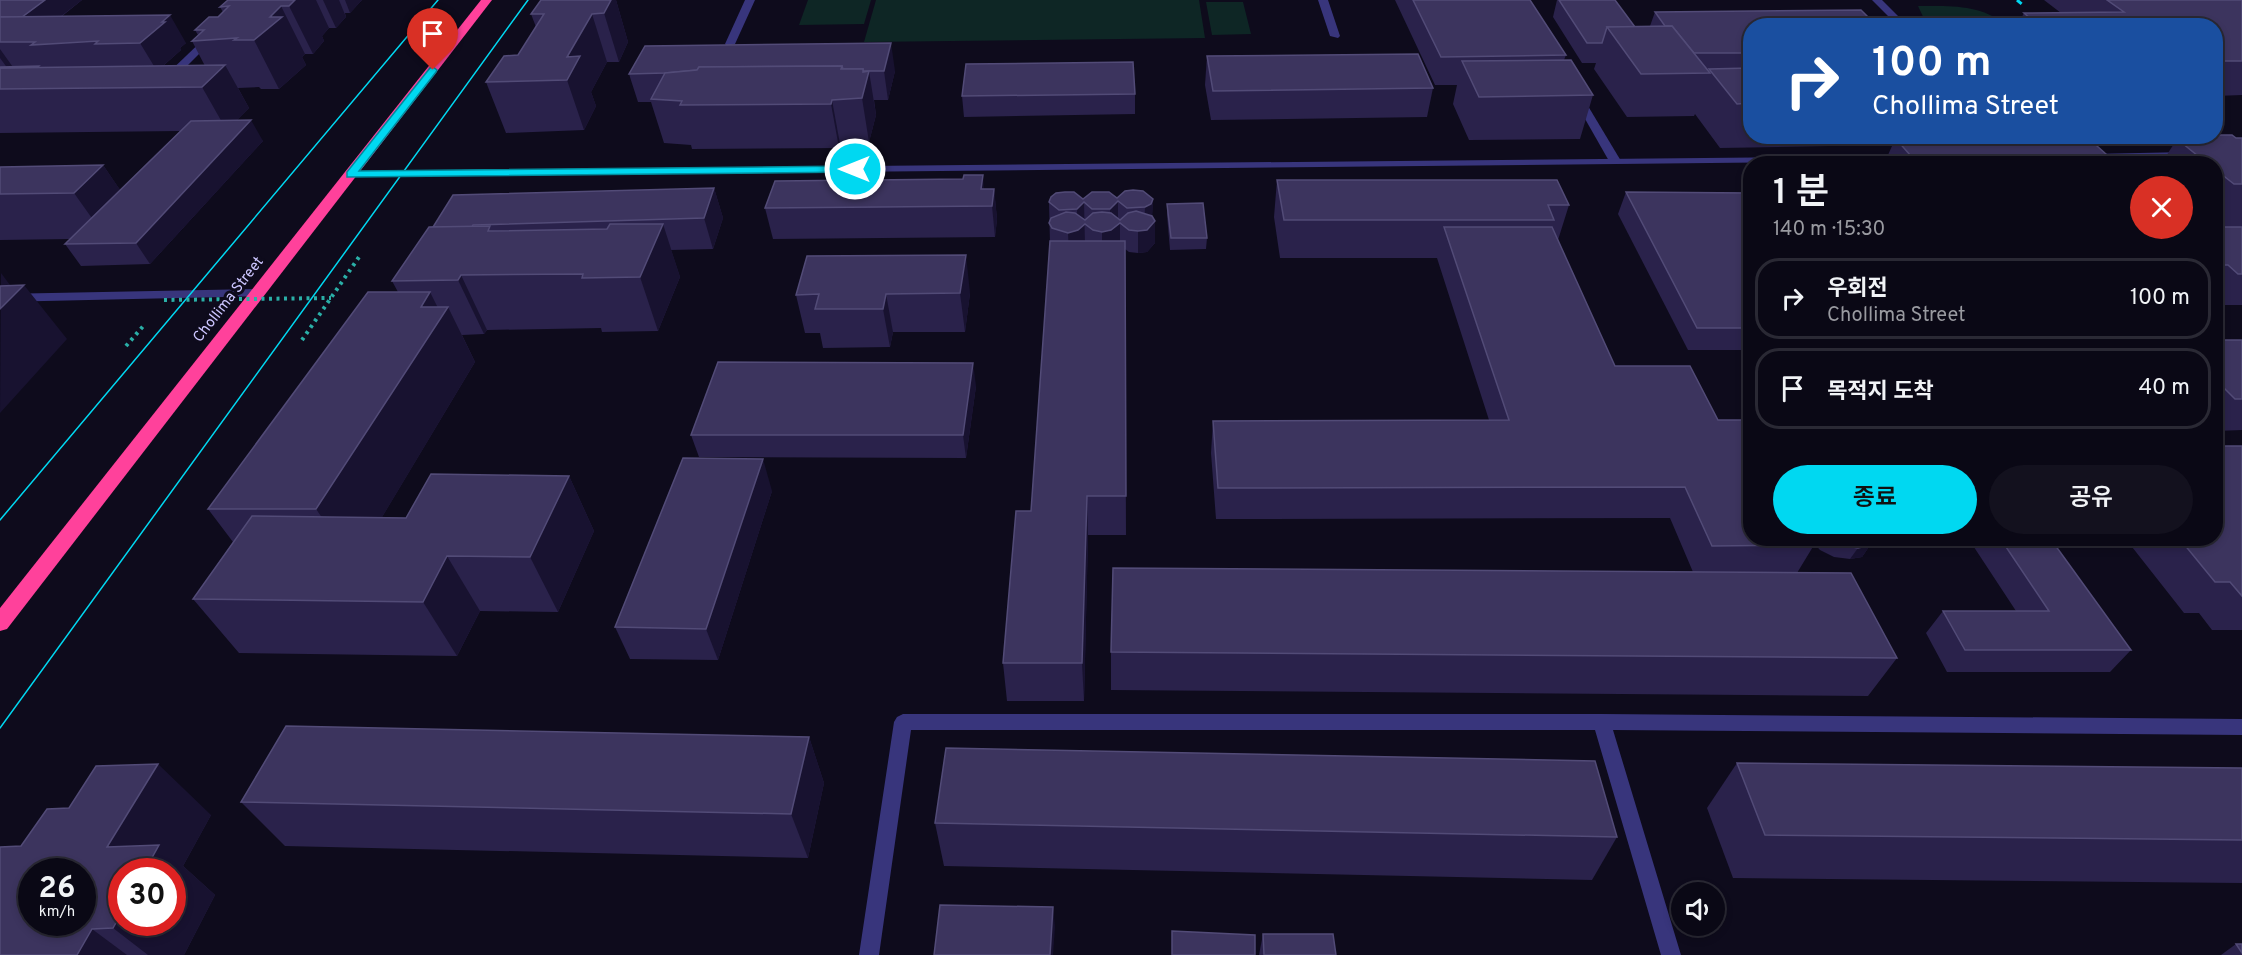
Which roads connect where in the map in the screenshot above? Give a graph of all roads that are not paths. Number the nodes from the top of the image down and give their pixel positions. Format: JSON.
{"nodes":[{"id":1,"x":487,"y":0,"type":"edge"},
{"id":2,"x":750,"y":0,"type":"edge"},
{"id":3,"x":1323,"y":0,"type":"edge"},
{"id":4,"x":1877,"y":0,"type":"edge"},
{"id":5,"x":1896,"y":18,"type":"edge"},
{"id":6,"x":218,"y":31,"type":"edge"},
{"id":7,"x":1335,"y":36,"type":"dead end"},
{"id":8,"x":730,"y":44,"type":"edge"},
{"id":9,"x":162,"y":84,"type":"edge"},
{"id":10,"x":1574,"y":90,"type":"edge"},
{"id":11,"x":2196,"y":155,"type":"edge"},
{"id":12,"x":2138,"y":156,"type":"edge"},
{"id":13,"x":1743,"y":160,"type":"edge"},
{"id":14,"x":1615,"y":161,"type":"junction"},
{"id":15,"x":351,"y":174,"type":"junction"},
{"id":16,"x":258,"y":293,"type":"junction"},
{"id":17,"x":0,"y":298,"type":"edge"},
{"id":18,"x":0,"y":623,"type":"edge"},
{"id":19,"x":1602,"y":722,"type":"junction"},
{"id":20,"x":2242,"y":727,"type":"edge"},
{"id":21,"x":869,"y":955,"type":"edge"},
{"id":22,"x":1671,"y":955,"type":"edge"}],
"edges":[{"from":1,"to":15,"type":"highway","name":"Chollima Street"},
{"from":2,"to":8,"type":"street"},
{"from":3,"to":7,"type":"street"},
{"from":4,"to":5,"type":"street"},
{"from":6,"to":9,"type":"street"},
{"from":10,"to":14,"type":"street"},
{"from":11,"to":12,"type":"street"},
{"from":13,"to":14,"type":"street"},
{"from":14,"to":15,"type":"street"},
{"from":15,"to":16,"type":"highway","name":"Chollima Street"},
{"from":16,"to":17,"type":"street"},
{"from":16,"to":18,"type":"highway","name":"Chollima Street"},
{"from":19,"to":20,"type":"street"},
{"from":19,"to":21,"type":"street"},
{"from":19,"to":22,"type":"street"}]}
